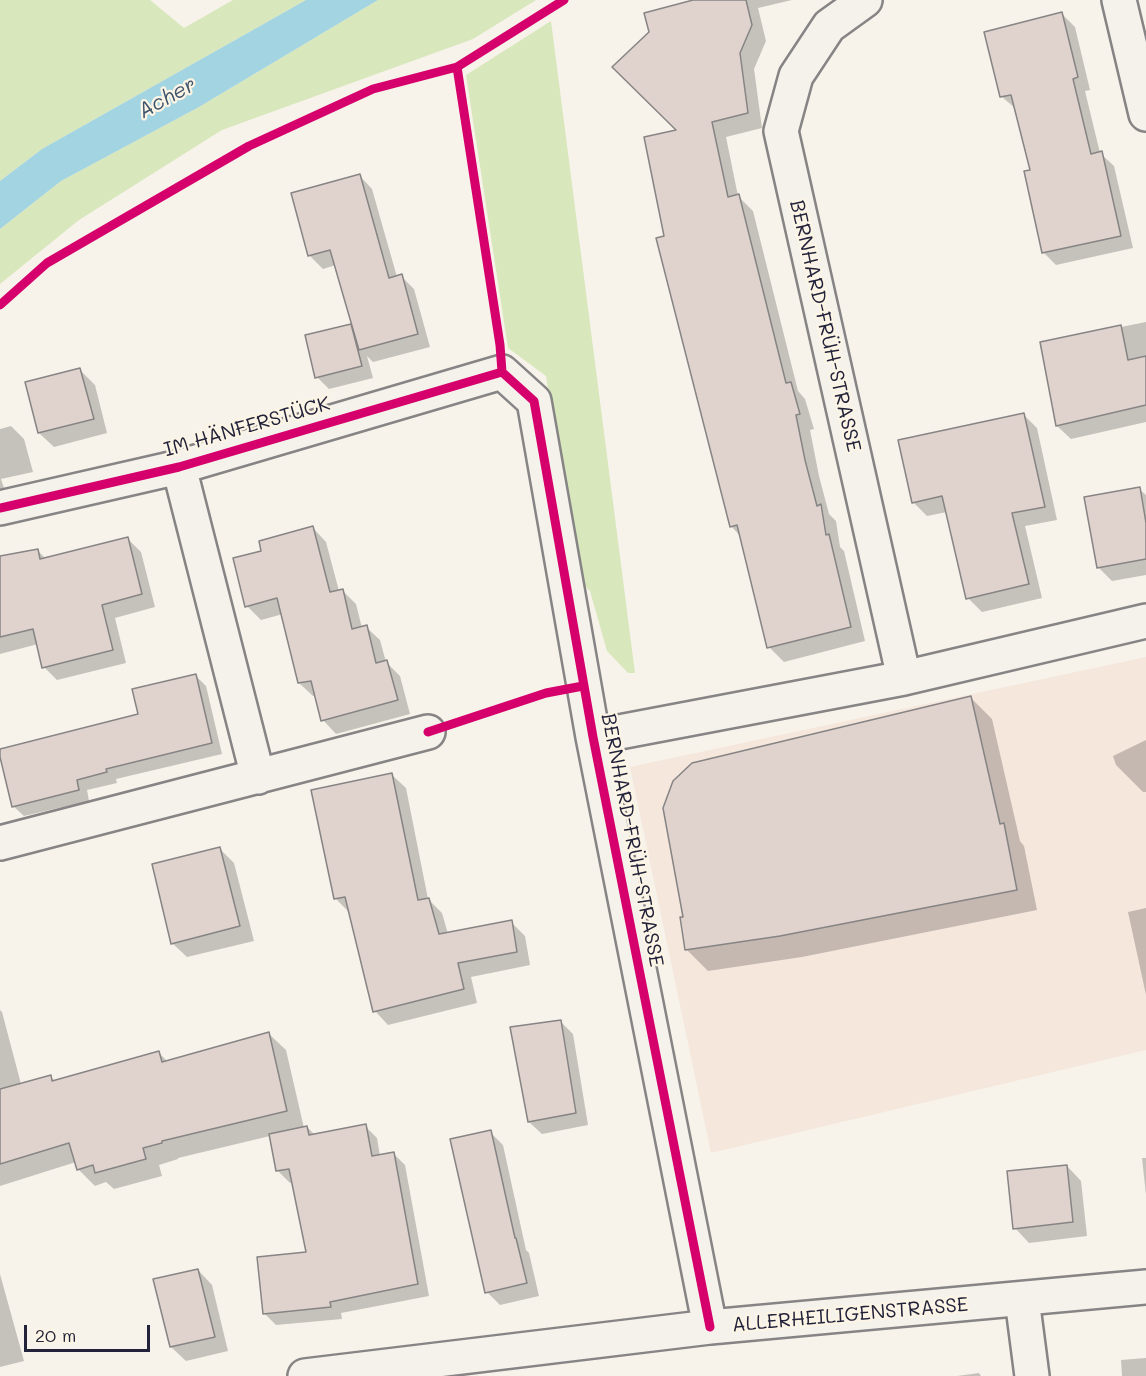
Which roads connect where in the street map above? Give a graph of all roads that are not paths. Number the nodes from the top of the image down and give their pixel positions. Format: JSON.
{"nodes":[{"id":1,"x":865,"y":0,"type":"edge"},
{"id":2,"x":1119,"y":0,"type":"edge"},
{"id":3,"x":1146,"y":114,"type":"edge"},
{"id":4,"x":502,"y":372,"type":"joint"},
{"id":5,"x":179,"y":466,"type":"junction"},
{"id":6,"x":0,"y":508,"type":"edge"},
{"id":7,"x":1146,"y":621,"type":"edge"},
{"id":8,"x":904,"y":678,"type":"junction"},
{"id":9,"x":428,"y":732,"type":"dead end"},
{"id":10,"x":593,"y":737,"type":"junction"},
{"id":11,"x":258,"y":777,"type":"junction"},
{"id":12,"x":0,"y":843,"type":"edge"},
{"id":13,"x":1146,"y":1287,"type":"edge"},
{"id":14,"x":1022,"y":1299,"type":"junction"},
{"id":15,"x":710,"y":1327,"type":"junction"},
{"id":16,"x":305,"y":1376,"type":"edge"},
{"id":17,"x":1032,"y":1376,"type":"edge"}],
"edges":[{"from":1,"to":8,"type":"street","name":"BERNHARD-FRÜH-STRASSE"},
{"from":2,"to":3,"type":"street"},
{"from":4,"to":5,"type":"street","name":"IM HÄNFERSTÜCK"},
{"from":4,"to":10,"type":"street","name":"BERNHARD-FRÜH-STRASSE"},
{"from":5,"to":6,"type":"street","name":"IM HÄNFERSTÜCK"},
{"from":5,"to":11,"type":"street","name":"IM HÄNFERSTÜCK"},
{"from":7,"to":8,"type":"street","name":"BERNHARD-FRÜH-STRASSE"},
{"from":8,"to":10,"type":"street","name":"BERNHARD-FRÜH-STRASSE"},
{"from":9,"to":11,"type":"street"},
{"from":10,"to":15,"type":"street","name":"BERNHARD-FRÜH-STRASSE"},
{"from":11,"to":12,"type":"street"},
{"from":13,"to":14,"type":"street","name":"ALLERHEILIGENSTRASSE"},
{"from":14,"to":15,"type":"street","name":"ALLERHEILIGENSTRASSE"},
{"from":14,"to":17,"type":"street"},
{"from":15,"to":16,"type":"street","name":"ALLERHEILIGENSTRASSE"}]}
